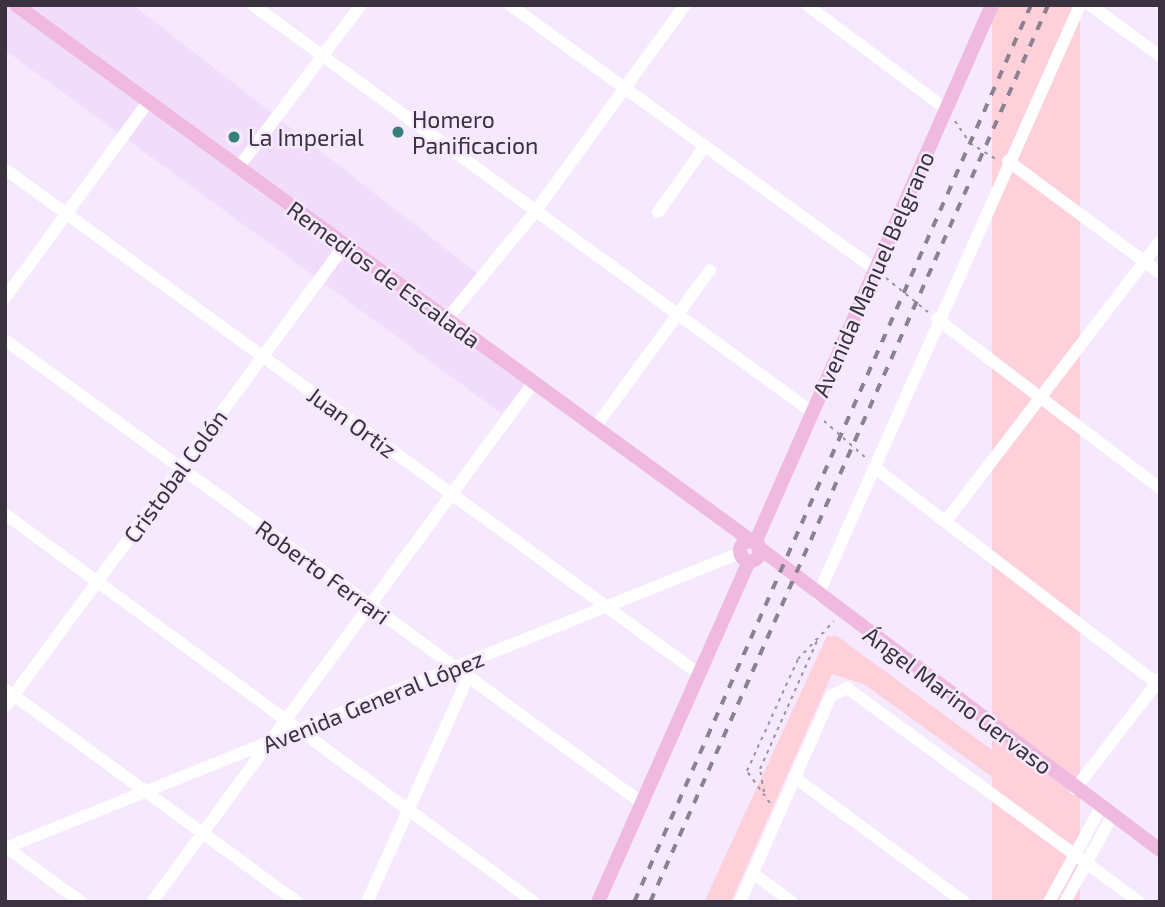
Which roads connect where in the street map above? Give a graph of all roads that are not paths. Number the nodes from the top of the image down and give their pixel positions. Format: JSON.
{"nodes":[{"id":1,"x":253,"y":5,"type":"edge"},
{"id":2,"x":361,"y":5,"type":"edge"},
{"id":3,"x":510,"y":5,"type":"edge"},
{"id":4,"x":685,"y":5,"type":"edge"},
{"id":5,"x":807,"y":5,"type":"edge"},
{"id":6,"x":992,"y":5,"type":"edge"},
{"id":7,"x":1080,"y":5,"type":"edge"},
{"id":8,"x":1090,"y":5,"type":"edge"},
{"id":9,"x":21,"y":7,"type":"edge"},
{"id":10,"x":324,"y":57,"type":"junction"},
{"id":11,"x":1160,"y":57,"type":"edge"},
{"id":12,"x":625,"y":88,"type":"junction"},
{"id":13,"x":148,"y":102,"type":"junction"},
{"id":14,"x":946,"y":109,"type":"junction"},
{"id":15,"x":705,"y":146,"type":"junction"},
{"id":16,"x":1007,"y":164,"type":"junction"},
{"id":17,"x":238,"y":168,"type":"junction"},
{"id":18,"x":5,"y":169,"type":"edge"},
{"id":19,"x":535,"y":212,"type":"junction"},
{"id":20,"x":658,"y":212,"type":"dead end"},
{"id":21,"x":66,"y":214,"type":"junction"},
{"id":22,"x":1160,"y":241,"type":"edge"},
{"id":23,"x":344,"y":246,"type":"junction"},
{"id":24,"x":1144,"y":261,"type":"junction"},
{"id":25,"x":875,"y":269,"type":"junction"},
{"id":26,"x":710,"y":270,"type":"dead end"},
{"id":27,"x":1160,"y":273,"type":"edge"},
{"id":28,"x":5,"y":298,"type":"edge"},
{"id":29,"x":678,"y":314,"type":"junction"},
{"id":30,"x":447,"y":319,"type":"junction"},
{"id":31,"x":937,"y":319,"type":"junction"},
{"id":32,"x":5,"y":340,"type":"edge"},
{"id":33,"x":263,"y":357,"type":"junction"},
{"id":34,"x":534,"y":382,"type":"junction"},
{"id":35,"x":1038,"y":397,"type":"junction"},
{"id":36,"x":812,"y":412,"type":"junction"},
{"id":37,"x":596,"y":426,"type":"junction"},
{"id":38,"x":181,"y":468,"type":"junction"},
{"id":39,"x":875,"y":468,"type":"junction"},
{"id":40,"x":1160,"y":488,"type":"edge"},
{"id":41,"x":451,"y":494,"type":"junction"},
{"id":42,"x":5,"y":514,"type":"edge"},
{"id":43,"x":946,"y":521,"type":"junction"},
{"id":44,"x":755,"y":544,"type":"junction"},
{"id":45,"x":745,"y":557,"type":"junction"},
{"id":46,"x":97,"y":582,"type":"junction"},
{"id":47,"x":818,"y":596,"type":"junction"},
{"id":48,"x":369,"y":605,"type":"junction"},
{"id":49,"x":607,"y":607,"type":"junction"},
{"id":50,"x":456,"y":668,"type":"junction"},
{"id":51,"x":699,"y":674,"type":"junction"},
{"id":52,"x":468,"y":677,"type":"junction"},
{"id":53,"x":1159,"y":682,"type":"edge"},
{"id":54,"x":9,"y":692,"type":"edge"},
{"id":55,"x":5,"y":707,"type":"edge"},
{"id":56,"x":285,"y":720,"type":"junction"},
{"id":57,"x":301,"y":731,"type":"junction"},
{"id":58,"x":268,"y":743,"type":"junction"},
{"id":59,"x":794,"y":777,"type":"junction"},
{"id":60,"x":1076,"y":789,"type":"junction"},
{"id":61,"x":148,"y":793,"type":"junction"},
{"id":62,"x":642,"y":803,"type":"junction"},
{"id":63,"x":408,"y":810,"type":"junction"},
{"id":64,"x":1107,"y":811,"type":"junction"},
{"id":65,"x":202,"y":832,"type":"junction"},
{"id":66,"x":6,"y":848,"type":"edge"},
{"id":67,"x":1160,"y":850,"type":"edge"},
{"id":68,"x":1075,"y":854,"type":"junction"},
{"id":69,"x":1086,"y":862,"type":"junction"},
{"id":70,"x":752,"y":873,"type":"junction"},
{"id":71,"x":81,"y":902,"type":"edge"},
{"id":72,"x":152,"y":902,"type":"edge"},
{"id":73,"x":297,"y":902,"type":"edge"},
{"id":74,"x":367,"y":902,"type":"edge"},
{"id":75,"x":534,"y":902,"type":"edge"},
{"id":76,"x":598,"y":902,"type":"edge"},
{"id":77,"x":740,"y":902,"type":"edge"},
{"id":78,"x":792,"y":902,"type":"edge"},
{"id":79,"x":964,"y":902,"type":"edge"},
{"id":80,"x":1049,"y":902,"type":"edge"},
{"id":81,"x":1065,"y":902,"type":"edge"},
{"id":82,"x":1139,"y":902,"type":"edge"}],
"edges":[{"from":1,"to":10,"type":"street"},
{"from":2,"to":10,"type":"street"},
{"from":3,"to":12,"type":"street"},
{"from":4,"to":12,"type":"street"},
{"from":5,"to":14,"type":"street"},
{"from":6,"to":14,"type":"main road","name":"Avenida Manuel Belgrano"},
{"from":7,"to":16,"type":"street"},
{"from":8,"to":11,"type":"street"},
{"from":9,"to":13,"type":"main road","name":"Remedios de Escalada"},
{"from":10,"to":17,"type":"street"},
{"from":10,"to":19,"type":"street"},
{"from":12,"to":15,"type":"street"},
{"from":12,"to":19,"type":"street"},
{"from":13,"to":17,"type":"main road","name":"Remedios de Escalada"},
{"from":13,"to":21,"type":"street"},
{"from":14,"to":25,"type":"main road","name":"Avenida Manuel Belgrano"},
{"from":15,"to":20,"type":"street"},
{"from":15,"to":25,"type":"street"},
{"from":16,"to":24,"type":"street"},
{"from":16,"to":31,"type":"street"},
{"from":17,"to":23,"type":"main road","name":"Remedios de Escalada"},
{"from":18,"to":21,"type":"street","name":"Juan Ortiz"},
{"from":19,"to":29,"type":"street"},
{"from":19,"to":30,"type":"street"},
{"from":21,"to":28,"type":"street"},
{"from":21,"to":33,"type":"street","name":"Juan Ortiz"},
{"from":22,"to":24,"type":"street"},
{"from":23,"to":30,"type":"main road","name":"Remedios de Escalada"},
{"from":23,"to":33,"type":"street","name":"Cristobal Colón"},
{"from":24,"to":27,"type":"street"},
{"from":24,"to":35,"type":"street"},
{"from":25,"to":36,"type":"main road","name":"Avenida Manuel Belgrano"},
{"from":26,"to":29,"type":"street"},
{"from":29,"to":36,"type":"street"},
{"from":29,"to":37,"type":"street"},
{"from":30,"to":34,"type":"main road","name":"Remedios de Escalada"},
{"from":31,"to":35,"type":"street"},
{"from":31,"to":39,"type":"street"},
{"from":32,"to":38,"type":"street","name":"Roberto Ferrari"},
{"from":33,"to":38,"type":"street","name":"Cristobal Colón"},
{"from":33,"to":41,"type":"street","name":"Juan Ortiz"},
{"from":34,"to":37,"type":"main road","name":"Remedios de Escalada"},
{"from":34,"to":41,"type":"street"},
{"from":35,"to":40,"type":"street"},
{"from":35,"to":43,"type":"street"},
{"from":36,"to":44,"type":"main road","name":"Avenida Manuel Belgrano"},
{"from":37,"to":44,"type":"main road","name":"Remedios de Escalada"},
{"from":38,"to":46,"type":"street","name":"Cristobal Colón"},
{"from":38,"to":48,"type":"street","name":"Roberto Ferrari"},
{"from":39,"to":43,"type":"street"},
{"from":39,"to":47,"type":"street"},
{"from":41,"to":48,"type":"street"},
{"from":41,"to":49,"type":"street","name":"Juan Ortiz"},
{"from":42,"to":46,"type":"street"},
{"from":43,"to":53,"type":"street"},
{"from":44,"to":45,"type":"main road","name":"Avenida Manuel Belgrano"},
{"from":44,"to":47,"type":"main road","name":"Ángel Marino Gervaso"},
{"from":45,"to":49,"type":"street","name":"Avenida General López"},
{"from":45,"to":51,"type":"main road"},
{"from":46,"to":54,"type":"street","name":"Cristobal Colón"},
{"from":46,"to":56,"type":"street"},
{"from":47,"to":60,"type":"main road","name":"Ángel Marino Gervaso"},
{"from":48,"to":50,"type":"street","name":"Roberto Ferrari"},
{"from":48,"to":56,"type":"street"},
{"from":49,"to":50,"type":"street","name":"Avenida General López"},
{"from":49,"to":51,"type":"street","name":"Juan Ortiz"},
{"from":50,"to":52,"type":"street","name":"Roberto Ferrari"},
{"from":50,"to":57,"type":"street","name":"Avenida General López"},
{"from":51,"to":62,"type":"main road"},
{"from":52,"to":62,"type":"street","name":"Roberto Ferrari"},
{"from":52,"to":63,"type":"street"},
{"from":53,"to":60,"type":"street"},
{"from":54,"to":55,"type":"street","name":"Cristobal Colón"},
{"from":54,"to":61,"type":"street"},
{"from":56,"to":57,"type":"street"},
{"from":56,"to":58,"type":"street"},
{"from":57,"to":58,"type":"street","name":"Avenida General López"},
{"from":57,"to":63,"type":"street"},
{"from":58,"to":61,"type":"street","name":"Avenida General López"},
{"from":58,"to":65,"type":"street"},
{"from":59,"to":68,"type":"street"},
{"from":59,"to":70,"type":"street"},
{"from":59,"to":79,"type":"street"},
{"from":60,"to":64,"type":"main road","name":"Ángel Marino Gervaso"},
{"from":61,"to":65,"type":"street"},
{"from":61,"to":66,"type":"street","name":"Avenida General López"},
{"from":62,"to":76,"type":"main road"},
{"from":63,"to":74,"type":"street"},
{"from":63,"to":75,"type":"street"},
{"from":64,"to":67,"type":"main road","name":"Ángel Marino Gervaso"},
{"from":64,"to":68,"type":"street"},
{"from":64,"to":69,"type":"street"},
{"from":65,"to":72,"type":"street"},
{"from":65,"to":73,"type":"street"},
{"from":66,"to":71,"type":"street"},
{"from":68,"to":69,"type":"street"},
{"from":68,"to":80,"type":"street"},
{"from":69,"to":81,"type":"street"},
{"from":69,"to":82,"type":"street"},
{"from":70,"to":77,"type":"street"},
{"from":70,"to":78,"type":"street"}]}
